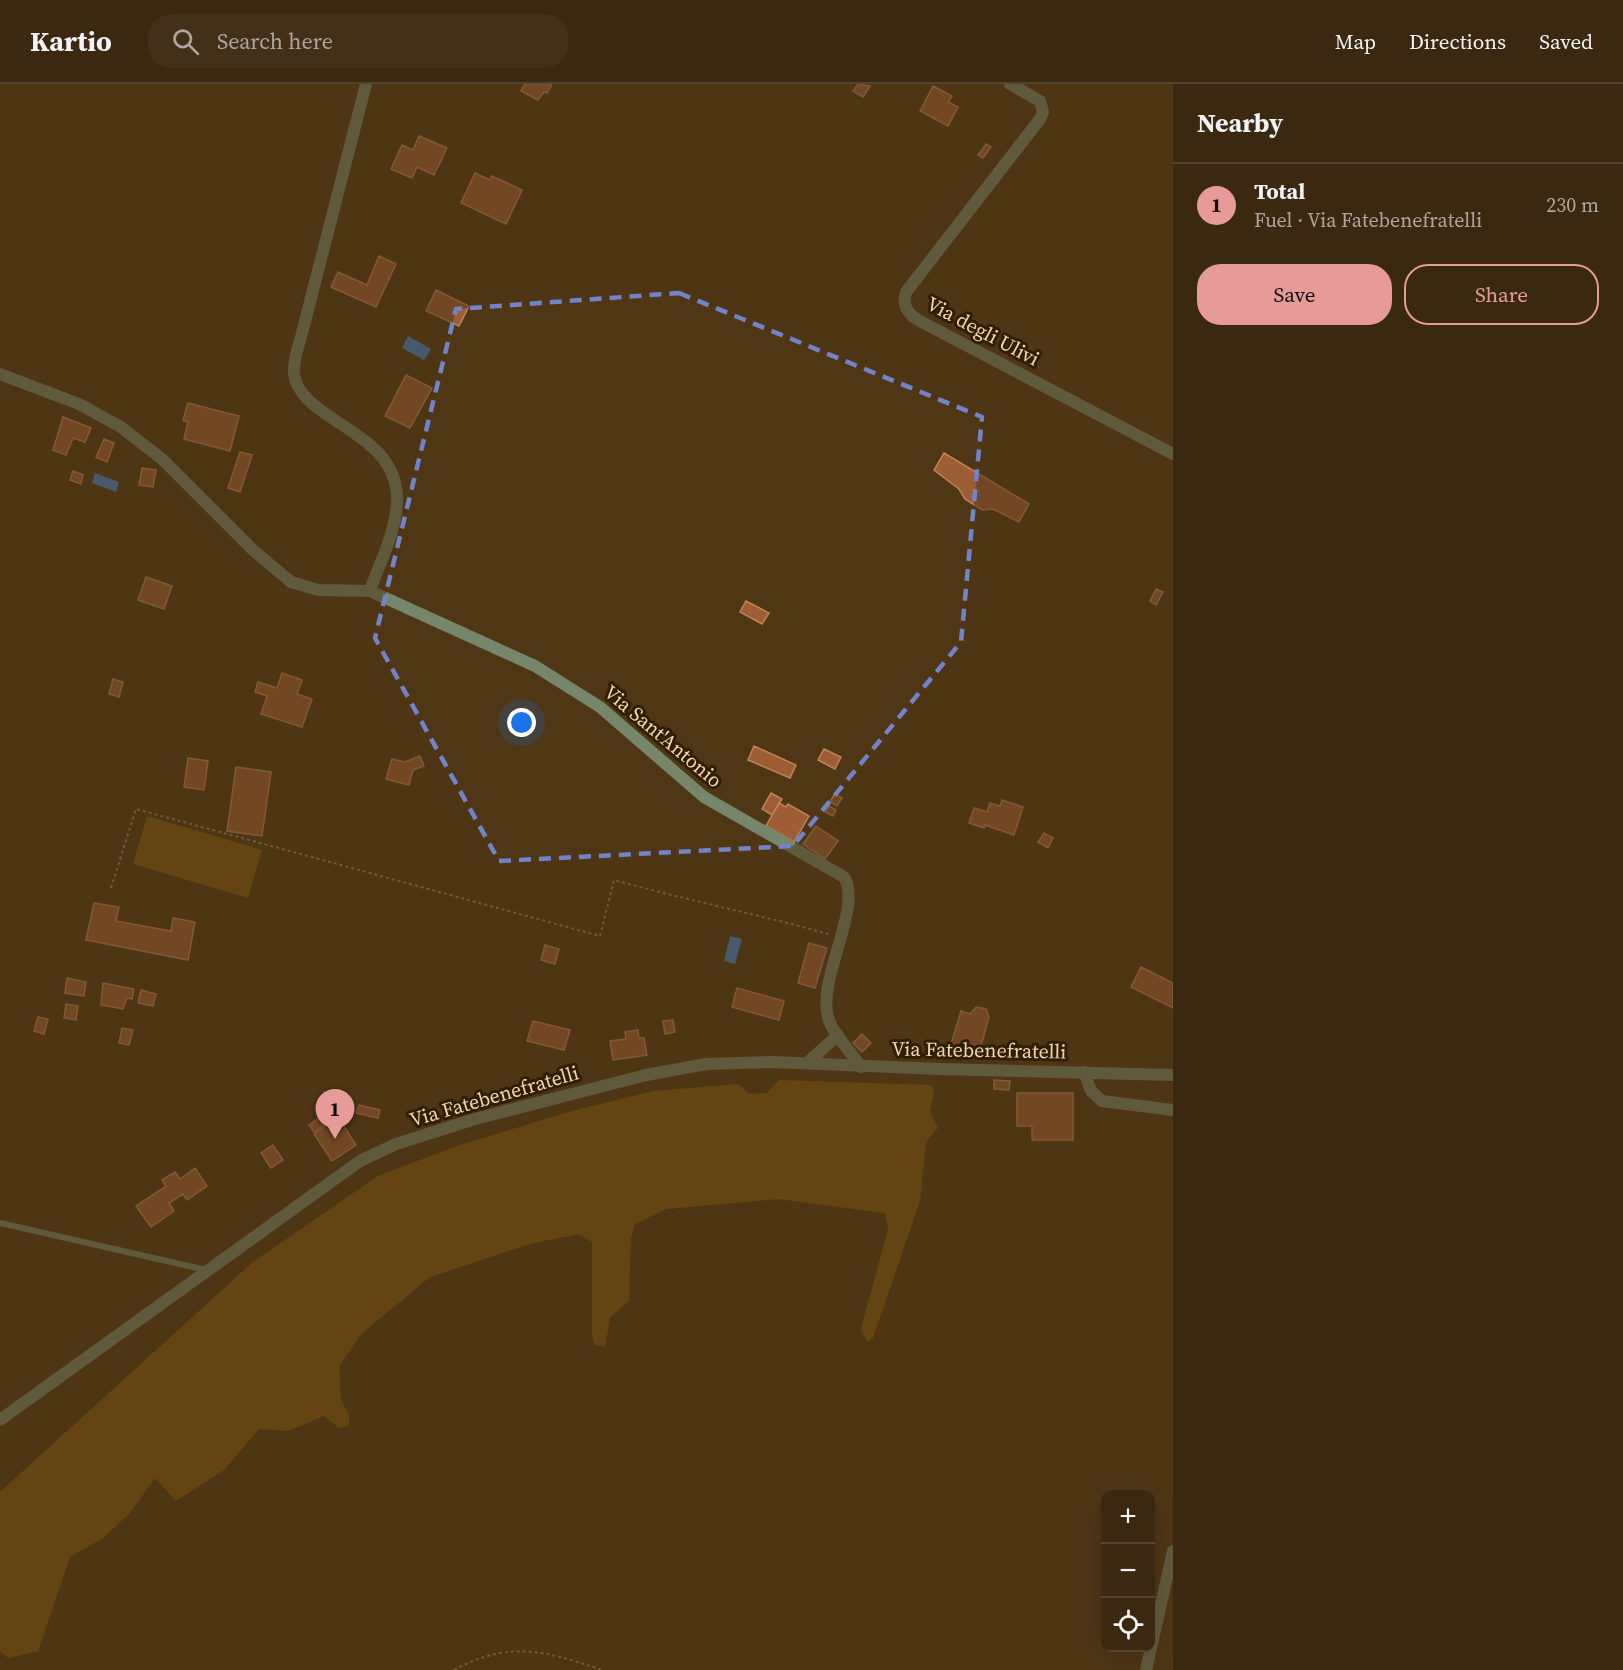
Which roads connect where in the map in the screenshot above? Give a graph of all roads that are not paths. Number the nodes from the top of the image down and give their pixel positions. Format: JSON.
{"nodes":[{"id":1,"x":366,"y":84,"type":"edge"},
{"id":2,"x":1010,"y":84,"type":"edge"},
{"id":3,"x":0,"y":374,"type":"edge"},
{"id":4,"x":1173,"y":454,"type":"edge"},
{"id":5,"x":370,"y":591,"type":"junction"},
{"id":6,"x":838,"y":1035,"type":"junction"},
{"id":7,"x":807,"y":1062,"type":"junction"},
{"id":8,"x":861,"y":1067,"type":"junction"},
{"id":9,"x":1084,"y":1072,"type":"junction"},
{"id":10,"x":1173,"y":1075,"type":"edge"},
{"id":11,"x":1173,"y":1110,"type":"edge"},
{"id":12,"x":0,"y":1223,"type":"edge"},
{"id":13,"x":206,"y":1270,"type":"junction"},
{"id":14,"x":0,"y":1420,"type":"edge"},
{"id":15,"x":1173,"y":1551,"type":"edge"},
{"id":16,"x":1146,"y":1670,"type":"edge"}],
"edges":[{"from":1,"to":5,"type":"street"},
{"from":2,"to":4,"type":"street","name":"Via degli Ulivi"},
{"from":3,"to":5,"type":"street"},
{"from":5,"to":6,"type":"street","name":"Via Sant'Antonio"},
{"from":6,"to":7,"type":"street"},
{"from":6,"to":8,"type":"street","name":"Via Sant'Antonio"},
{"from":7,"to":8,"type":"street","name":"Via Fatebenefratelli"},
{"from":7,"to":13,"type":"street","name":"Via Fatebenefratelli"},
{"from":8,"to":9,"type":"street","name":"Via Fatebenefratelli"},
{"from":9,"to":10,"type":"street","name":"Via Fatebenefratelli"},
{"from":9,"to":11,"type":"street"},
{"from":12,"to":13,"type":"lane"},
{"from":13,"to":14,"type":"street","name":"Via Fatebenefratelli"},
{"from":15,"to":16,"type":"street"}]}
